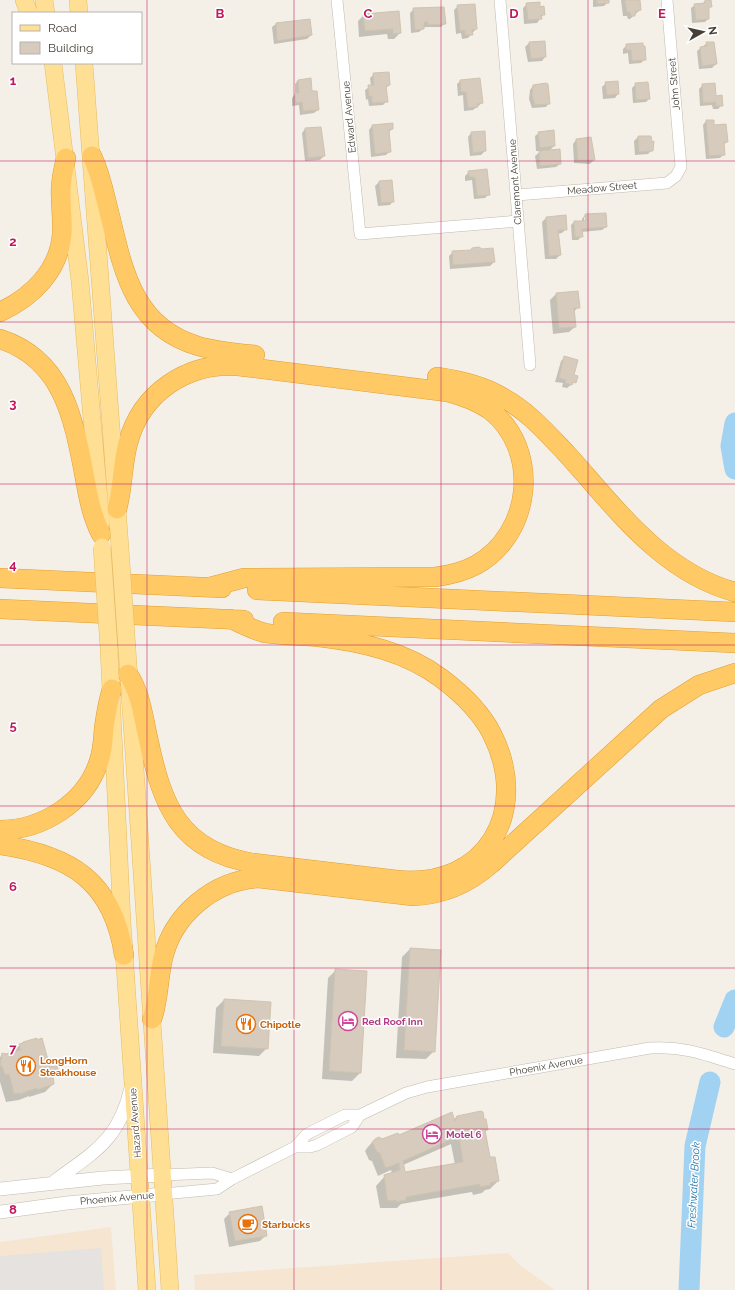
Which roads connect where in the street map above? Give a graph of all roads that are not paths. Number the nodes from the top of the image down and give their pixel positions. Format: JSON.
{"nodes":[{"id":1,"x":24,"y":0,"type":"edge"},
{"id":2,"x":44,"y":0,"type":"edge"},
{"id":3,"x":78,"y":0,"type":"edge"},
{"id":4,"x":87,"y":0,"type":"edge"},
{"id":5,"x":337,"y":0,"type":"edge"},
{"id":6,"x":500,"y":0,"type":"edge"},
{"id":7,"x":667,"y":0,"type":"edge"},
{"id":8,"x":29,"y":12,"type":"edge"},
{"id":9,"x":46,"y":12,"type":"edge"},
{"id":10,"x":79,"y":12,"type":"edge"},
{"id":11,"x":86,"y":12,"type":"edge"},
{"id":12,"x":44,"y":64,"type":"edge"},
{"id":13,"x":53,"y":64,"type":"edge"},
{"id":14,"x":84,"y":64,"type":"edge"},
{"id":15,"x":57,"y":91,"type":"junction"},
{"id":16,"x":92,"y":156,"type":"junction"},
{"id":17,"x":66,"y":158,"type":"junction"},
{"id":18,"x":681,"y":167,"type":"joint"},
{"id":19,"x":517,"y":195,"type":"junction"},
{"id":20,"x":518,"y":221,"type":"junction"},
{"id":21,"x":0,"y":312,"type":"edge"},
{"id":22,"x":0,"y":339,"type":"edge"},
{"id":23,"x":530,"y":364,"type":"dead end"},
{"id":24,"x":117,"y":510,"type":"junction"},
{"id":25,"x":102,"y":541,"type":"junction"},
{"id":26,"x":0,"y":578,"type":"edge"},
{"id":27,"x":210,"y":587,"type":"junction"},
{"id":28,"x":735,"y":592,"type":"edge"},
{"id":29,"x":0,"y":610,"type":"edge"},
{"id":30,"x":34,"y":611,"type":"junction"},
{"id":31,"x":735,"y":612,"type":"edge"},
{"id":32,"x":231,"y":619,"type":"junction"},
{"id":33,"x":0,"y":621,"type":"edge"},
{"id":34,"x":735,"y":643,"type":"edge"},
{"id":35,"x":735,"y":673,"type":"edge"},
{"id":36,"x":128,"y":674,"type":"junction"},
{"id":37,"x":112,"y":688,"type":"junction"},
{"id":38,"x":0,"y":830,"type":"edge"},
{"id":39,"x":0,"y":845,"type":"edge"},
{"id":40,"x":124,"y":955,"type":"junction"},
{"id":41,"x":152,"y":1019,"type":"junction"},
{"id":42,"x":735,"y":1064,"type":"edge"},
{"id":43,"x":132,"y":1078,"type":"junction"},
{"id":44,"x":162,"y":1175,"type":"junction"},
{"id":45,"x":139,"y":1176,"type":"junction"},
{"id":46,"x":232,"y":1179,"type":"junction"},
{"id":47,"x":54,"y":1182,"type":"junction"},
{"id":48,"x":0,"y":1189,"type":"edge"},
{"id":49,"x":163,"y":1194,"type":"junction"},
{"id":50,"x":140,"y":1196,"type":"junction"},
{"id":51,"x":0,"y":1212,"type":"edge"},
{"id":52,"x":147,"y":1290,"type":"edge"},
{"id":53,"x":170,"y":1290,"type":"edge"}],
"edges":[{"from":1,"to":8,"type":"main road"},
{"from":2,"to":9,"type":"main road"},
{"from":3,"to":10,"type":"main road"},
{"from":4,"to":11,"type":"main road"},
{"from":5,"to":20,"type":"street","name":"Edward Avenue"},
{"from":6,"to":19,"type":"street","name":"Claremont Avenue"},
{"from":7,"to":18,"type":"street","name":"John Street"},
{"from":12,"to":15,"type":"main road"},
{"from":13,"to":15,"type":"main road","name":"Hazard Avenue"},
{"from":14,"to":16,"type":"main road"},
{"from":15,"to":17,"type":"main road","name":"Hazard Avenue"},
{"from":16,"to":24,"type":"main road"},
{"from":16,"to":28,"type":"highway"},
{"from":17,"to":21,"type":"highway"},
{"from":17,"to":25,"type":"main road","name":"Hazard Avenue"},
{"from":18,"to":19,"type":"street","name":"Meadow Street"},
{"from":19,"to":20,"type":"street","name":"Claremont Avenue"},
{"from":20,"to":23,"type":"street","name":"Claremont Avenue"},
{"from":22,"to":25,"type":"highway"},
{"from":24,"to":27,"type":"highway"},
{"from":24,"to":36,"type":"main road","bridge":true},
{"from":25,"to":37,"type":"main road","name":"Hazard Avenue","bridge":true},
{"from":26,"to":27,"type":"highway"},
{"from":27,"to":31,"type":"highway"},
{"from":29,"to":30,"type":"highway"},
{"from":30,"to":32,"type":"highway"},
{"from":30,"to":33,"type":"highway"},
{"from":32,"to":34,"type":"highway"},
{"from":32,"to":36,"type":"highway"},
{"from":35,"to":41,"type":"highway"},
{"from":36,"to":41,"type":"main road"},
{"from":37,"to":38,"type":"highway"},
{"from":37,"to":40,"type":"main road","name":"Hazard Avenue"},
{"from":39,"to":40,"type":"highway"},
{"from":40,"to":43,"type":"main road","name":"Hazard Avenue"},
{"from":41,"to":44,"type":"main road"},
{"from":42,"to":46,"type":"street","name":"Phoenix Avenue"},
{"from":43,"to":45,"type":"main road","name":"Hazard Avenue"},
{"from":43,"to":47,"type":"street"},
{"from":44,"to":45,"type":"street","name":"Phoenix Avenue"},
{"from":44,"to":46,"type":"street","name":"Phoenix Avenue"},
{"from":44,"to":49,"type":"main road"},
{"from":45,"to":47,"type":"street","name":"Phoenix Avenue"},
{"from":45,"to":50,"type":"main road","name":"Hazard Avenue"},
{"from":46,"to":49,"type":"street","name":"Phoenix Avenue"},
{"from":47,"to":48,"type":"street","name":"Phoenix Avenue"},
{"from":49,"to":50,"type":"street","name":"Phoenix Avenue"},
{"from":49,"to":53,"type":"main road"},
{"from":50,"to":51,"type":"street","name":"Phoenix Avenue"},
{"from":50,"to":52,"type":"main road","name":"Hazard Avenue"}]}
